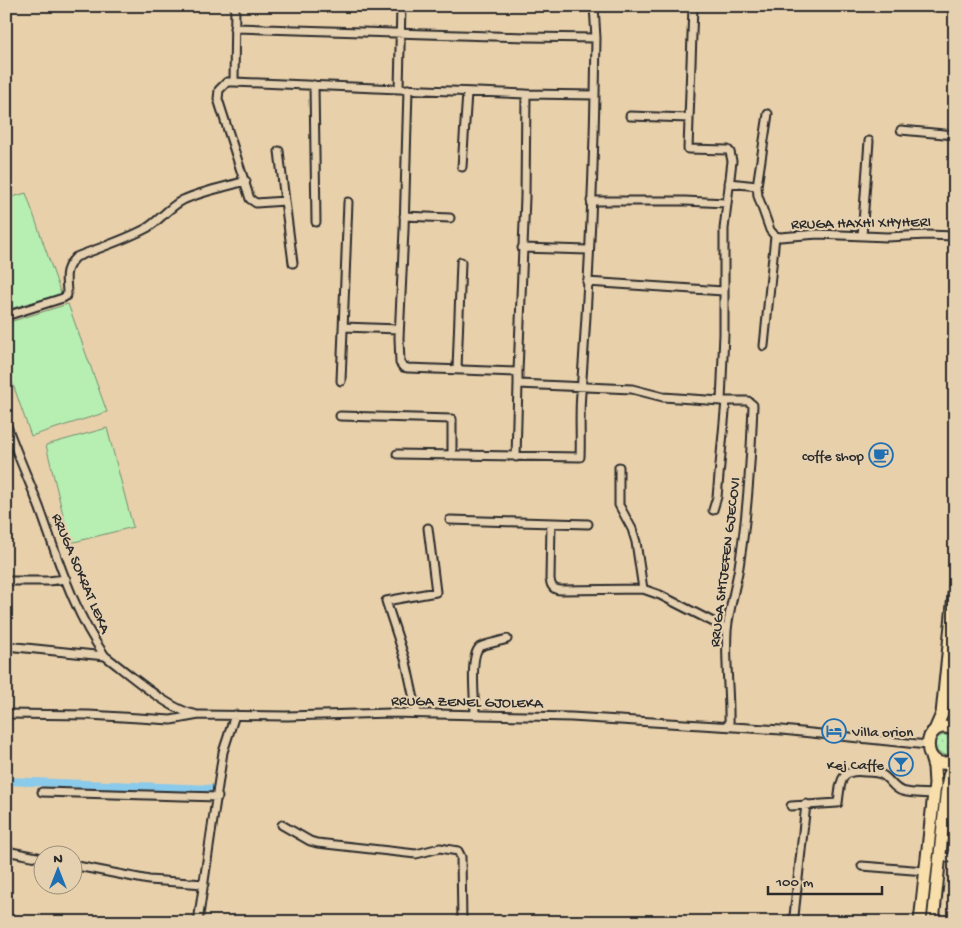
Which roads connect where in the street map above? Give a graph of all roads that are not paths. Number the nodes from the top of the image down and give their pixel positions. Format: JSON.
{"nodes":[{"id":1,"x":235,"y":6,"type":"edge"},
{"id":2,"x":401,"y":6,"type":"edge"},
{"id":3,"x":594,"y":6,"type":"edge"},
{"id":4,"x":693,"y":6,"type":"edge"},
{"id":5,"x":234,"y":28,"type":"junction"},
{"id":6,"x":400,"y":33,"type":"junction"},
{"id":7,"x":596,"y":38,"type":"junction"},
{"id":8,"x":234,"y":82,"type":"junction"},
{"id":9,"x":314,"y":85,"type":"junction"},
{"id":10,"x":399,"y":89,"type":"junction"},
{"id":11,"x":408,"y":89,"type":"junction"},
{"id":12,"x":467,"y":92,"type":"junction"},
{"id":13,"x":526,"y":94,"type":"junction"},
{"id":14,"x":595,"y":95,"type":"junction"},
{"id":15,"x":768,"y":114,"type":"dead end"},
{"id":16,"x":630,"y":116,"type":"dead end"},
{"id":17,"x":689,"y":118,"type":"junction"},
{"id":18,"x":901,"y":130,"type":"dead end"},
{"id":19,"x":955,"y":135,"type":"edge"},
{"id":20,"x":869,"y":141,"type":"dead end"},
{"id":21,"x":279,"y":151,"type":"dead end"},
{"id":22,"x":462,"y":167,"type":"dead end"},
{"id":23,"x":243,"y":182,"type":"junction"},
{"id":24,"x":730,"y":183,"type":"junction"},
{"id":25,"x":757,"y":186,"type":"junction"},
{"id":26,"x":285,"y":201,"type":"junction"},
{"id":27,"x":591,"y":201,"type":"junction"},
{"id":28,"x":348,"y":202,"type":"dead end"},
{"id":29,"x":726,"y":203,"type":"junction"},
{"id":30,"x":404,"y":216,"type":"junction"},
{"id":31,"x":450,"y":218,"type":"dead end"},
{"id":32,"x":316,"y":222,"type":"dead end"},
{"id":33,"x":775,"y":236,"type":"junction"},
{"id":34,"x":862,"y":236,"type":"junction"},
{"id":35,"x":955,"y":236,"type":"edge"},
{"id":36,"x":522,"y":248,"type":"junction"},
{"id":37,"x":588,"y":250,"type":"junction"},
{"id":38,"x":461,"y":262,"type":"dead end"},
{"id":39,"x":293,"y":263,"type":"dead end"},
{"id":40,"x":587,"y":282,"type":"junction"},
{"id":41,"x":723,"y":292,"type":"junction"},
{"id":42,"x":6,"y":316,"type":"edge"},
{"id":43,"x":343,"y":328,"type":"junction"},
{"id":44,"x":399,"y":329,"type":"junction"},
{"id":45,"x":764,"y":346,"type":"dead end"},
{"id":46,"x":457,"y":369,"type":"junction"},
{"id":47,"x":518,"y":372,"type":"junction"},
{"id":48,"x":341,"y":381,"type":"dead end"},
{"id":49,"x":518,"y":384,"type":"junction"},
{"id":50,"x":582,"y":386,"type":"junction"},
{"id":51,"x":723,"y":401,"type":"junction"},
{"id":52,"x":340,"y":416,"type":"dead end"},
{"id":53,"x":6,"y":423,"type":"edge"},
{"id":54,"x":6,"y":446,"type":"edge"},
{"id":55,"x":16,"y":446,"type":"junction"},
{"id":56,"x":397,"y":454,"type":"dead end"},
{"id":57,"x":452,"y":455,"type":"junction"},
{"id":58,"x":516,"y":457,"type":"junction"},
{"id":59,"x":619,"y":467,"type":"dead end"},
{"id":60,"x":713,"y":510,"type":"dead end"},
{"id":61,"x":450,"y":520,"type":"dead end"},
{"id":62,"x":551,"y":523,"type":"junction"},
{"id":63,"x":588,"y":524,"type":"dead end"},
{"id":64,"x":428,"y":528,"type":"dead end"},
{"id":65,"x":66,"y":579,"type":"junction"},
{"id":66,"x":6,"y":581,"type":"edge"},
{"id":67,"x":955,"y":585,"type":"edge"},
{"id":68,"x":642,"y":589,"type":"junction"},
{"id":69,"x":727,"y":629,"type":"junction"},
{"id":70,"x":507,"y":639,"type":"dead end"},
{"id":71,"x":6,"y":646,"type":"edge"},
{"id":72,"x":105,"y":656,"type":"junction"},
{"id":73,"x":417,"y":713,"type":"junction"},
{"id":74,"x":6,"y":714,"type":"edge"},
{"id":75,"x":475,"y":714,"type":"junction"},
{"id":76,"x":199,"y":715,"type":"junction"},
{"id":77,"x":235,"y":715,"type":"junction"},
{"id":78,"x":729,"y":726,"type":"junction"},
{"id":79,"x":935,"y":730,"type":"junction"},
{"id":80,"x":955,"y":730,"type":"edge"},
{"id":81,"x":927,"y":745,"type":"junction"},
{"id":82,"x":931,"y":757,"type":"junction"},
{"id":83,"x":955,"y":761,"type":"edge"},
{"id":84,"x":42,"y":792,"type":"dead end"},
{"id":85,"x":934,"y":794,"type":"junction"},
{"id":86,"x":218,"y":797,"type":"junction"},
{"id":87,"x":806,"y":804,"type":"junction"},
{"id":88,"x":791,"y":806,"type":"dead end"},
{"id":89,"x":282,"y":825,"type":"dead end"},
{"id":90,"x":6,"y":851,"type":"edge"},
{"id":91,"x":32,"y":856,"type":"edge"},
{"id":92,"x":940,"y":857,"type":"junction"},
{"id":93,"x":955,"y":858,"type":"edge"},
{"id":94,"x":862,"y":866,"type":"dead end"},
{"id":95,"x":82,"y":867,"type":"edge"},
{"id":96,"x":925,"y":871,"type":"junction"},
{"id":97,"x":204,"y":884,"type":"junction"},
{"id":98,"x":794,"y":916,"type":"dead end"},
{"id":99,"x":198,"y":922,"type":"edge"},
{"id":100,"x":462,"y":922,"type":"edge"},
{"id":101,"x":920,"y":922,"type":"edge"},
{"id":102,"x":933,"y":922,"type":"edge"}],
"edges":[{"from":1,"to":5,"type":"street"},
{"from":2,"to":6,"type":"street"},
{"from":3,"to":7,"type":"street"},
{"from":4,"to":17,"type":"street"},
{"from":5,"to":6,"type":"street"},
{"from":5,"to":8,"type":"street"},
{"from":6,"to":7,"type":"street"},
{"from":6,"to":10,"type":"street"},
{"from":7,"to":14,"type":"street"},
{"from":8,"to":9,"type":"street"},
{"from":8,"to":23,"type":"street"},
{"from":9,"to":10,"type":"street"},
{"from":9,"to":32,"type":"street"},
{"from":10,"to":11,"type":"street"},
{"from":11,"to":12,"type":"street"},
{"from":11,"to":30,"type":"street"},
{"from":12,"to":13,"type":"street"},
{"from":12,"to":22,"type":"street"},
{"from":13,"to":14,"type":"street"},
{"from":13,"to":36,"type":"street"},
{"from":14,"to":27,"type":"street"},
{"from":15,"to":25,"type":"street","name":"RRUGA HAXHI XHYHERI"},
{"from":16,"to":17,"type":"street"},
{"from":17,"to":24,"type":"street"},
{"from":18,"to":19,"type":"street"},
{"from":20,"to":34,"type":"street"},
{"from":21,"to":26,"type":"street"},
{"from":23,"to":26,"type":"street"},
{"from":23,"to":42,"type":"street"},
{"from":24,"to":25,"type":"street"},
{"from":24,"to":29,"type":"street"},
{"from":25,"to":33,"type":"street","name":"RRUGA HAXHI XHYHERI"},
{"from":26,"to":39,"type":"street"},
{"from":27,"to":29,"type":"street"},
{"from":27,"to":37,"type":"street"},
{"from":28,"to":43,"type":"street"},
{"from":29,"to":41,"type":"street"},
{"from":30,"to":31,"type":"street"},
{"from":30,"to":44,"type":"street"},
{"from":33,"to":34,"type":"street","name":"RRUGA HAXHI XHYHERI"},
{"from":33,"to":45,"type":"street"},
{"from":34,"to":35,"type":"street","name":"RRUGA HAXHI XHYHERI"},
{"from":36,"to":37,"type":"street"},
{"from":36,"to":47,"type":"street"},
{"from":37,"to":40,"type":"street"},
{"from":38,"to":46,"type":"street"},
{"from":40,"to":41,"type":"street"},
{"from":40,"to":50,"type":"street"},
{"from":41,"to":51,"type":"street"},
{"from":43,"to":44,"type":"street"},
{"from":43,"to":48,"type":"street"},
{"from":44,"to":46,"type":"street"},
{"from":46,"to":47,"type":"street"},
{"from":47,"to":49,"type":"street"},
{"from":49,"to":50,"type":"street"},
{"from":49,"to":58,"type":"street"},
{"from":50,"to":51,"type":"street"},
{"from":50,"to":58,"type":"street"},
{"from":51,"to":60,"type":"street"},
{"from":51,"to":69,"type":"street","name":"RRUGA SHTJEFEN GJECOVI"},
{"from":52,"to":57,"type":"street"},
{"from":53,"to":55,"type":"street","name":"RRUGA SOKRAT LEKA"},
{"from":54,"to":55,"type":"street"},
{"from":55,"to":65,"type":"street","name":"RRUGA SOKRAT LEKA"},
{"from":56,"to":57,"type":"street"},
{"from":57,"to":58,"type":"street"},
{"from":59,"to":68,"type":"street"},
{"from":61,"to":62,"type":"street"},
{"from":62,"to":63,"type":"street"},
{"from":62,"to":68,"type":"street"},
{"from":64,"to":73,"type":"street"},
{"from":65,"to":66,"type":"street"},
{"from":65,"to":72,"type":"street","name":"RRUGA SOKRAT LEKA"},
{"from":67,"to":79,"type":"main road"},
{"from":68,"to":69,"type":"street"},
{"from":69,"to":78,"type":"street","name":"RRUGA SHTJEFEN GJECOVI"},
{"from":70,"to":75,"type":"street"},
{"from":71,"to":72,"type":"street"},
{"from":72,"to":76,"type":"street","name":"RRUGA SOKRAT LEKA"},
{"from":73,"to":75,"type":"street","name":"RRUGA ZENEL GJOLEKA"},
{"from":73,"to":77,"type":"street","name":"RRUGA ZENEL GJOLEKA"},
{"from":74,"to":76,"type":"street","name":"RRUGA ZENEL GJOLEKA"},
{"from":75,"to":78,"type":"street","name":"RRUGA ZENEL GJOLEKA"},
{"from":76,"to":77,"type":"street","name":"RRUGA ZENEL GJOLEKA"},
{"from":77,"to":86,"type":"street"},
{"from":78,"to":81,"type":"street","name":"RRUGA ZENEL GJOLEKA"},
{"from":79,"to":80,"type":"main road"},
{"from":79,"to":81,"type":"main road"},
{"from":81,"to":82,"type":"main road"},
{"from":82,"to":83,"type":"main road"},
{"from":82,"to":85,"type":"main road"},
{"from":83,"to":92,"type":"main road"},
{"from":84,"to":86,"type":"street"},
{"from":85,"to":87,"type":"street"},
{"from":85,"to":96,"type":"main road"},
{"from":86,"to":97,"type":"street"},
{"from":87,"to":88,"type":"street"},
{"from":87,"to":98,"type":"street"},
{"from":89,"to":100,"type":"street"},
{"from":90,"to":91,"type":"street"},
{"from":92,"to":93,"type":"street"},
{"from":92,"to":102,"type":"main road"},
{"from":94,"to":96,"type":"street"},
{"from":95,"to":97,"type":"street"},
{"from":96,"to":101,"type":"main road"},
{"from":97,"to":99,"type":"street"}]}
